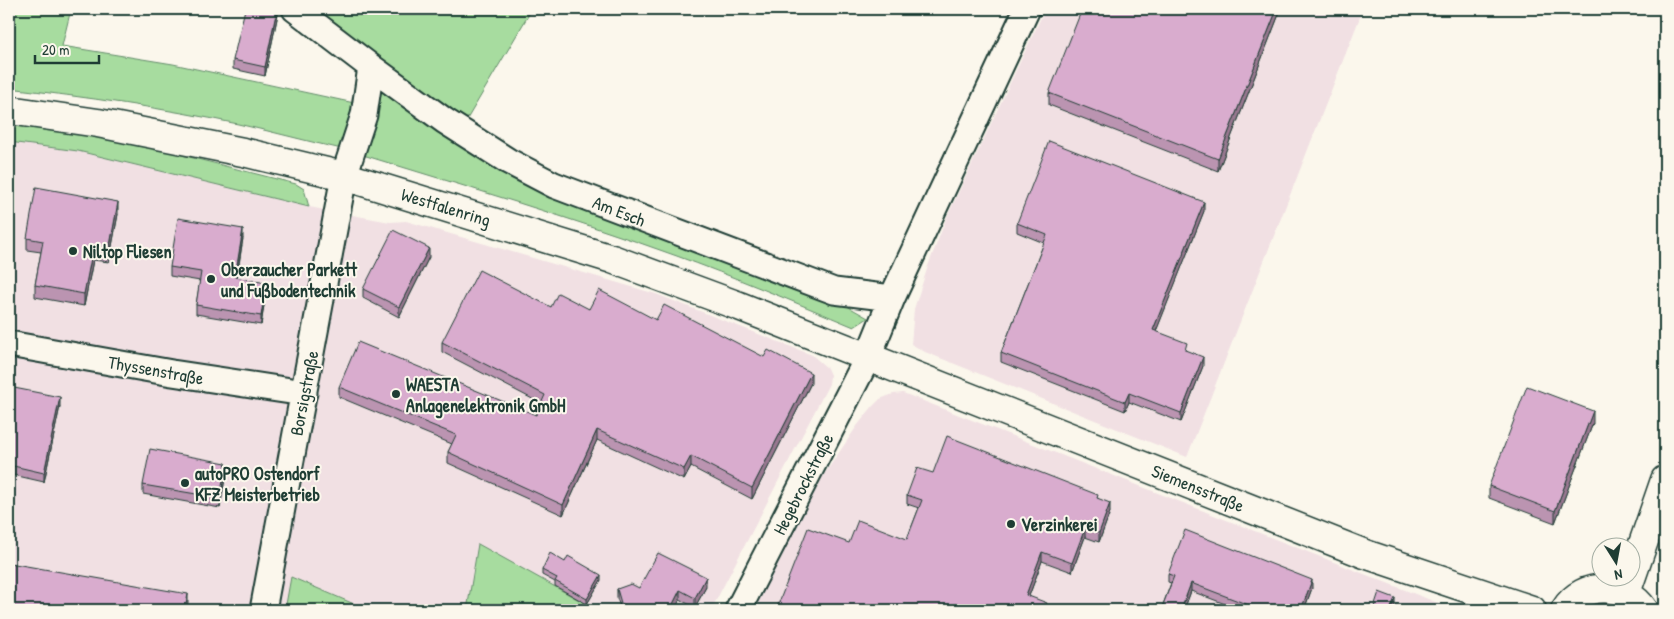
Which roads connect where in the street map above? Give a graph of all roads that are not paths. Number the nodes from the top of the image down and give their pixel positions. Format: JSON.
{"nodes":[{"id":1,"x":295,"y":9,"type":"edge"},
{"id":2,"x":1027,"y":9,"type":"edge"},
{"id":3,"x":371,"y":67,"type":"junction"},
{"id":4,"x":9,"y":110,"type":"edge"},
{"id":5,"x":344,"y":176,"type":"junction"},
{"id":6,"x":892,"y":298,"type":"junction"},
{"id":7,"x":9,"y":344,"type":"edge"},
{"id":8,"x":868,"y":357,"type":"junction"},
{"id":9,"x":304,"y":393,"type":"junction"},
{"id":10,"x":1665,"y":480,"type":"edge"},
{"id":11,"x":1635,"y":601,"type":"edge"},
{"id":12,"x":263,"y":610,"type":"edge"},
{"id":13,"x":738,"y":610,"type":"edge"},
{"id":14,"x":1532,"y":610,"type":"edge"},
{"id":15,"x":1565,"y":610,"type":"edge"}],
"edges":[{"from":1,"to":3,"type":"street","name":"Am Esch"},
{"from":2,"to":6,"type":"street","name":"Hegebrockstraße"},
{"from":3,"to":5,"type":"street"},
{"from":3,"to":6,"type":"street","name":"Am Esch"},
{"from":4,"to":5,"type":"street","name":"Westfalenring"},
{"from":5,"to":8,"type":"street","name":"Westfalenring"},
{"from":5,"to":9,"type":"street","name":"Borsigstraße"},
{"from":6,"to":8,"type":"street","name":"Hegebrockstraße"},
{"from":7,"to":9,"type":"street","name":"Thyssenstraße"},
{"from":8,"to":13,"type":"street","name":"Hegebrockstraße"},
{"from":8,"to":14,"type":"street","name":"Siemensstraße"},
{"from":9,"to":12,"type":"street","name":"Borsigstraße"},
{"from":10,"to":11,"type":"street"},
{"from":11,"to":15,"type":"street"}]}
